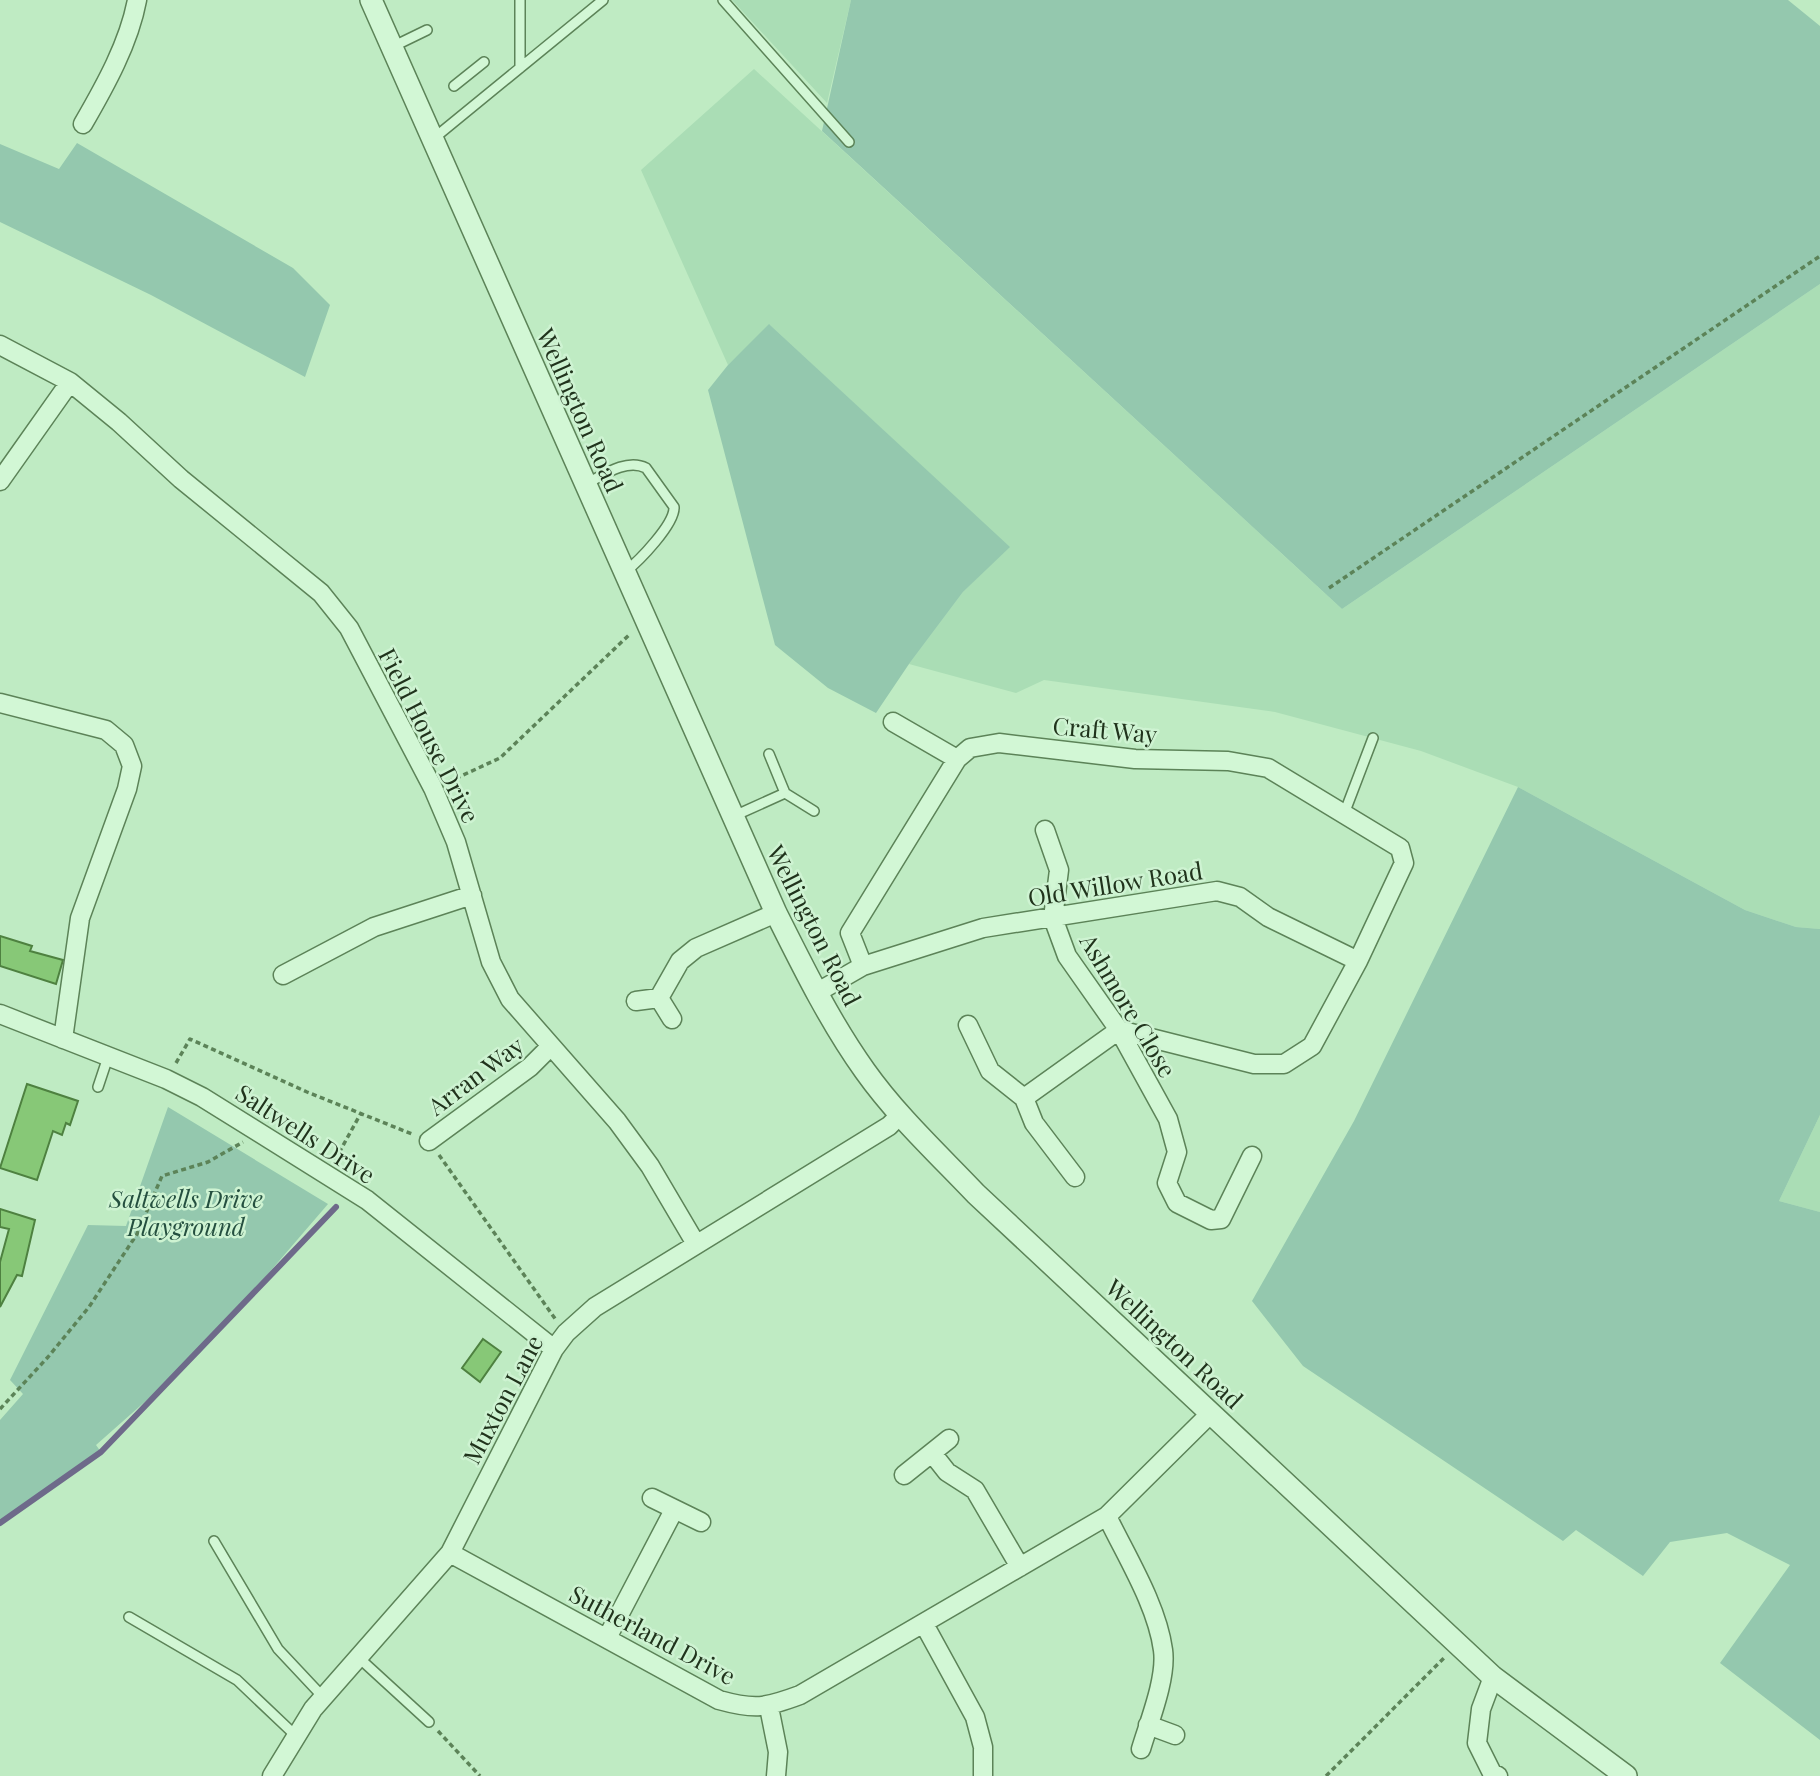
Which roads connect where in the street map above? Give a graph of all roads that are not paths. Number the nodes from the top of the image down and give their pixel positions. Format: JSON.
{"nodes":[{"id":1,"x":137,"y":0,"type":"edge"},
{"id":2,"x":371,"y":0,"type":"edge"},
{"id":3,"x":520,"y":0,"type":"edge"},
{"id":4,"x":603,"y":0,"type":"edge"},
{"id":5,"x":723,"y":0,"type":"edge"},
{"id":6,"x":427,"y":30,"type":"dead end"},
{"id":7,"x":392,"y":47,"type":"junction"},
{"id":8,"x":484,"y":62,"type":"dead end"},
{"id":9,"x":520,"y":68,"type":"junction"},
{"id":10,"x":454,"y":86,"type":"dead end"},
{"id":11,"x":83,"y":124,"type":"dead end"},
{"id":12,"x":432,"y":140,"type":"junction"},
{"id":13,"x":849,"y":142,"type":"dead end"},
{"id":14,"x":0,"y":345,"type":"edge"},
{"id":15,"x":71,"y":382,"type":"junction"},
{"id":16,"x":0,"y":481,"type":"edge"},
{"id":17,"x":585,"y":485,"type":"junction"},
{"id":18,"x":624,"y":573,"type":"junction"},
{"id":19,"x":0,"y":703,"type":"edge"},
{"id":20,"x":893,"y":722,"type":"dead end"},
{"id":21,"x":1373,"y":738,"type":"dead end"},
{"id":22,"x":769,"y":754,"type":"dead end"},
{"id":23,"x":957,"y":759,"type":"junction"},
{"id":24,"x":785,"y":793,"type":"junction"},
{"id":25,"x":814,"y":810,"type":"dead end"},
{"id":26,"x":1344,"y":814,"type":"junction"},
{"id":27,"x":733,"y":816,"type":"junction"},
{"id":28,"x":1045,"y":830,"type":"dead end"},
{"id":29,"x":472,"y":895,"type":"junction"},
{"id":30,"x":776,"y":913,"type":"junction"},
{"id":31,"x":1053,"y":919,"type":"junction"},
{"id":32,"x":1359,"y":961,"type":"junction"},
{"id":33,"x":863,"y":966,"type":"junction"},
{"id":34,"x":283,"y":975,"type":"dead end"},
{"id":35,"x":817,"y":993,"type":"junction"},
{"id":36,"x":659,"y":998,"type":"junction"},
{"id":37,"x":636,"y":1001,"type":"dead end"},
{"id":38,"x":0,"y":1014,"type":"edge"},
{"id":39,"x":672,"y":1019,"type":"dead end"},
{"id":40,"x":968,"y":1025,"type":"dead end"},
{"id":41,"x":1119,"y":1030,"type":"junction"},
{"id":42,"x":63,"y":1039,"type":"junction"},
{"id":43,"x":551,"y":1047,"type":"junction"},
{"id":44,"x":108,"y":1057,"type":"junction"},
{"id":45,"x":98,"y":1087,"type":"dead end"},
{"id":46,"x":1024,"y":1098,"type":"junction"},
{"id":47,"x":900,"y":1115,"type":"junction"},
{"id":48,"x":429,"y":1141,"type":"road end"},
{"id":49,"x":1252,"y":1156,"type":"dead end"},
{"id":50,"x":1075,"y":1177,"type":"dead end"},
{"id":51,"x":696,"y":1244,"type":"junction"},
{"id":52,"x":554,"y":1349,"type":"junction"},
{"id":53,"x":1211,"y":1413,"type":"junction"},
{"id":54,"x":949,"y":1439,"type":"dead end"},
{"id":55,"x":932,"y":1453,"type":"junction"},
{"id":56,"x":904,"y":1475,"type":"dead end"},
{"id":57,"x":652,"y":1498,"type":"dead end"},
{"id":58,"x":674,"y":1510,"type":"junction"},
{"id":59,"x":1107,"y":1516,"type":"junction"},
{"id":60,"x":701,"y":1522,"type":"dead end"},
{"id":61,"x":214,"y":1541,"type":"dead end"},
{"id":62,"x":450,"y":1553,"type":"junction"},
{"id":63,"x":1020,"y":1567,"type":"junction"},
{"id":64,"x":129,"y":1617,"type":"dead end"},
{"id":65,"x":924,"y":1623,"type":"junction"},
{"id":66,"x":607,"y":1638,"type":"junction"},
{"id":67,"x":358,"y":1657,"type":"junction"},
{"id":68,"x":1493,"y":1677,"type":"junction"},
{"id":69,"x":323,"y":1697,"type":"junction"},
{"id":70,"x":769,"y":1707,"type":"junction"},
{"id":71,"x":429,"y":1722,"type":"road end"},
{"id":72,"x":1148,"y":1725,"type":"junction"},
{"id":73,"x":295,"y":1735,"type":"junction"},
{"id":74,"x":1175,"y":1735,"type":"dead end"},
{"id":75,"x":1141,"y":1749,"type":"dead end"},
{"id":76,"x":272,"y":1776,"type":"edge"},
{"id":77,"x":776,"y":1776,"type":"edge"},
{"id":78,"x":984,"y":1776,"type":"edge"},
{"id":79,"x":1497,"y":1776,"type":"edge"},
{"id":80,"x":1626,"y":1776,"type":"edge"}],
"edges":[{"from":1,"to":11,"type":"street"},
{"from":2,"to":7,"type":"street","name":"Wellington Road"},
{"from":3,"to":9,"type":"lane"},
{"from":4,"to":9,"type":"lane"},
{"from":5,"to":13,"type":"lane"},
{"from":6,"to":7,"type":"lane"},
{"from":7,"to":12,"type":"street","name":"Wellington Road"},
{"from":8,"to":10,"type":"lane"},
{"from":9,"to":12,"type":"lane"},
{"from":12,"to":17,"type":"street","name":"Wellington Road"},
{"from":14,"to":15,"type":"street","name":"Field House Drive"},
{"from":15,"to":16,"type":"street"},
{"from":15,"to":29,"type":"street","name":"Field House Drive"},
{"from":17,"to":18,"type":"street","name":"Wellington Road"},
{"from":17,"to":18,"type":"lane"},
{"from":18,"to":27,"type":"street","name":"Wellington Road"},
{"from":19,"to":42,"type":"street"},
{"from":20,"to":23,"type":"street"},
{"from":21,"to":26,"type":"lane"},
{"from":22,"to":24,"type":"lane"},
{"from":23,"to":26,"type":"street","name":"Craft Way"},
{"from":23,"to":33,"type":"street"},
{"from":24,"to":25,"type":"lane"},
{"from":24,"to":27,"type":"lane"},
{"from":26,"to":32,"type":"street","name":"Craft Way"},
{"from":27,"to":30,"type":"street","name":"Wellington Road"},
{"from":28,"to":31,"type":"street"},
{"from":29,"to":34,"type":"street"},
{"from":29,"to":43,"type":"street","name":"Field House Drive"},
{"from":30,"to":35,"type":"street","name":"Wellington Road"},
{"from":30,"to":36,"type":"street"},
{"from":31,"to":32,"type":"street","name":"Old Willow Road"},
{"from":31,"to":33,"type":"street","name":"Old Willow Road"},
{"from":31,"to":41,"type":"street","name":"Ashmore Close"},
{"from":32,"to":41,"type":"street"},
{"from":33,"to":35,"type":"street"},
{"from":35,"to":47,"type":"street","name":"Wellington Road"},
{"from":36,"to":37,"type":"street"},
{"from":36,"to":39,"type":"street"},
{"from":38,"to":42,"type":"street","name":"Saltwells Drive"},
{"from":40,"to":46,"type":"street"},
{"from":41,"to":46,"type":"street"},
{"from":41,"to":49,"type":"street","name":"Ashmore Close"},
{"from":42,"to":44,"type":"street","name":"Saltwells Drive"},
{"from":43,"to":48,"type":"street","name":"Arran Way"},
{"from":43,"to":51,"type":"street","name":"Field House Drive"},
{"from":44,"to":45,"type":"lane"},
{"from":44,"to":52,"type":"street","name":"Saltwells Drive"},
{"from":46,"to":50,"type":"street"},
{"from":47,"to":51,"type":"street","name":"Muxton Lane"},
{"from":47,"to":53,"type":"street","name":"Wellington Road"},
{"from":51,"to":52,"type":"street","name":"Muxton Lane"},
{"from":52,"to":62,"type":"street","name":"Muxton Lane"},
{"from":53,"to":59,"type":"street","name":"Sutherland Drive"},
{"from":53,"to":68,"type":"street","name":"Wellington Road"},
{"from":54,"to":55,"type":"street"},
{"from":55,"to":56,"type":"street"},
{"from":55,"to":63,"type":"street"},
{"from":57,"to":58,"type":"street"},
{"from":58,"to":60,"type":"street"},
{"from":58,"to":66,"type":"street"},
{"from":59,"to":63,"type":"street","name":"Sutherland Drive"},
{"from":59,"to":72,"type":"street"},
{"from":61,"to":69,"type":"lane"},
{"from":62,"to":66,"type":"street","name":"Sutherland Drive"},
{"from":62,"to":67,"type":"street","name":"Muxton Lane"},
{"from":63,"to":65,"type":"street","name":"Sutherland Drive"},
{"from":64,"to":73,"type":"lane"},
{"from":65,"to":70,"type":"street","name":"Sutherland Drive"},
{"from":65,"to":78,"type":"street"},
{"from":66,"to":70,"type":"street","name":"Sutherland Drive"},
{"from":67,"to":69,"type":"street","name":"Muxton Lane"},
{"from":67,"to":71,"type":"lane"},
{"from":68,"to":79,"type":"street"},
{"from":68,"to":80,"type":"street","name":"Wellington Road"},
{"from":69,"to":73,"type":"street","name":"Muxton Lane"},
{"from":70,"to":77,"type":"street"},
{"from":72,"to":74,"type":"street"},
{"from":72,"to":75,"type":"street"},
{"from":73,"to":76,"type":"street","name":"Muxton Lane"}]}
